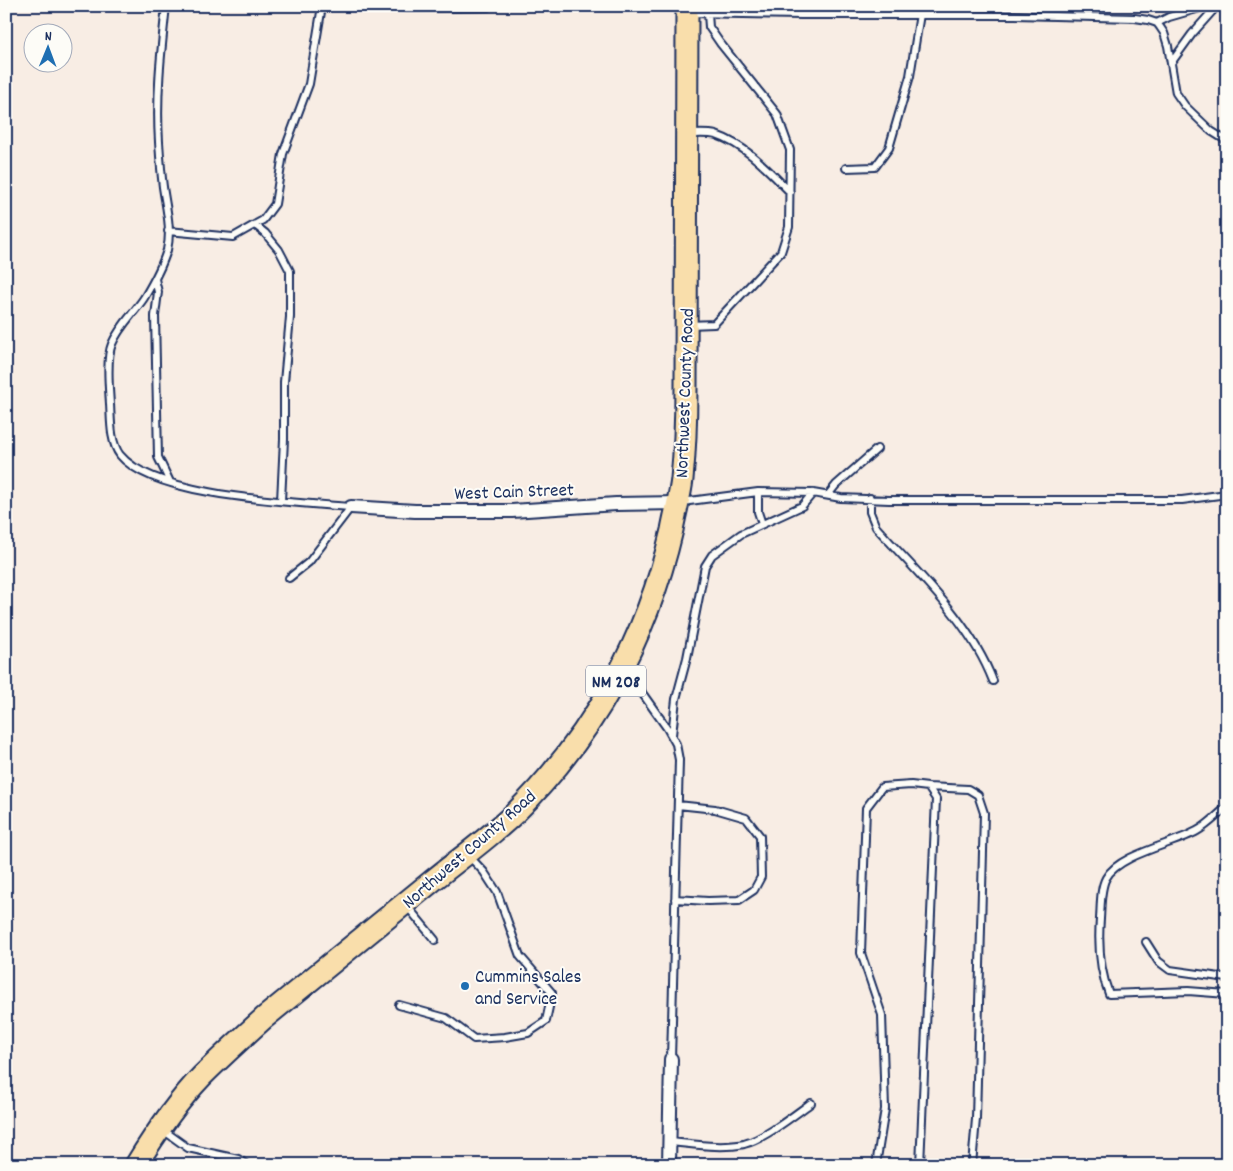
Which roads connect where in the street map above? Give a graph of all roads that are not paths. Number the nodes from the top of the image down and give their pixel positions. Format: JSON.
{"nodes":[{"id":1,"x":166,"y":6,"type":"edge"},
{"id":2,"x":322,"y":6,"type":"edge"},
{"id":3,"x":373,"y":6,"type":"edge"},
{"id":4,"x":1207,"y":6,"type":"edge"},
{"id":5,"x":1216,"y":6,"type":"edge"},
{"id":6,"x":488,"y":7,"type":"edge"},
{"id":7,"x":687,"y":10,"type":"edge"},
{"id":8,"x":708,"y":14,"type":"junction"},
{"id":9,"x":920,"y":14,"type":"junction"},
{"id":10,"x":1156,"y":23,"type":"junction"},
{"id":11,"x":1171,"y":63,"type":"junction"},
{"id":12,"x":686,"y":134,"type":"junction"},
{"id":13,"x":1227,"y":140,"type":"edge"},
{"id":14,"x":846,"y":168,"type":"dead end"},
{"id":15,"x":790,"y":192,"type":"junction"},
{"id":16,"x":255,"y":225,"type":"junction"},
{"id":17,"x":168,"y":231,"type":"junction"},
{"id":18,"x":155,"y":279,"type":"junction"},
{"id":19,"x":686,"y":326,"type":"junction"},
{"id":20,"x":877,"y":449,"type":"dead end"},
{"id":21,"x":170,"y":482,"type":"junction"},
{"id":22,"x":758,"y":492,"type":"junction"},
{"id":23,"x":813,"y":493,"type":"junction"},
{"id":24,"x":1227,"y":494,"type":"edge"},
{"id":25,"x":828,"y":496,"type":"junction"},
{"id":26,"x":870,"y":498,"type":"junction"},
{"id":27,"x":281,"y":501,"type":"junction"},
{"id":28,"x":678,"y":503,"type":"junction"},
{"id":29,"x":351,"y":507,"type":"junction"},
{"id":30,"x":762,"y":524,"type":"junction"},
{"id":31,"x":289,"y":578,"type":"dead end"},
{"id":32,"x":623,"y":667,"type":"junction"},
{"id":33,"x":993,"y":681,"type":"dead end"},
{"id":34,"x":672,"y":736,"type":"junction"},
{"id":35,"x":928,"y":787,"type":"junction"},
{"id":36,"x":678,"y":805,"type":"junction"},
{"id":37,"x":1227,"y":808,"type":"edge"},
{"id":38,"x":466,"y":853,"type":"junction"},
{"id":39,"x":675,"y":899,"type":"junction"},
{"id":40,"x":404,"y":904,"type":"junction"},
{"id":41,"x":435,"y":940,"type":"dead end"},
{"id":42,"x":1146,"y":942,"type":"dead end"},
{"id":43,"x":1227,"y":978,"type":"edge"},
{"id":44,"x":1227,"y":994,"type":"edge"},
{"id":45,"x":399,"y":1005,"type":"dead end"},
{"id":46,"x":671,"y":1059,"type":"joint"},
{"id":47,"x":810,"y":1103,"type":"dead end"},
{"id":48,"x":160,"y":1128,"type":"junction"},
{"id":49,"x":669,"y":1142,"type":"junction"},
{"id":50,"x":136,"y":1165,"type":"edge"},
{"id":51,"x":247,"y":1165,"type":"edge"},
{"id":52,"x":669,"y":1165,"type":"edge"},
{"id":53,"x":876,"y":1165,"type":"edge"},
{"id":54,"x":920,"y":1165,"type":"edge"},
{"id":55,"x":972,"y":1165,"type":"edge"}],
"edges":[{"from":1,"to":17,"type":"lane"},
{"from":2,"to":16,"type":"lane"},
{"from":3,"to":6,"type":"lane"},
{"from":4,"to":10,"type":"lane"},
{"from":5,"to":11,"type":"lane"},
{"from":7,"to":8,"type":"lane"},
{"from":7,"to":12,"type":"highway","name":"Northwest County Road","number":"NM 208"},
{"from":8,"to":9,"type":"lane"},
{"from":8,"to":15,"type":"lane"},
{"from":9,"to":10,"type":"lane"},
{"from":9,"to":14,"type":"lane"},
{"from":10,"to":11,"type":"lane"},
{"from":11,"to":13,"type":"lane"},
{"from":12,"to":15,"type":"lane"},
{"from":12,"to":19,"type":"highway","name":"Northwest County Road","number":"NM 208"},
{"from":15,"to":19,"type":"lane"},
{"from":16,"to":17,"type":"lane"},
{"from":16,"to":27,"type":"lane"},
{"from":17,"to":18,"type":"lane"},
{"from":18,"to":21,"type":"lane"},
{"from":18,"to":21,"type":"lane"},
{"from":19,"to":28,"type":"highway","name":"Northwest County Road","number":"NM 208"},
{"from":20,"to":25,"type":"lane"},
{"from":21,"to":27,"type":"lane"},
{"from":22,"to":23,"type":"lane"},
{"from":22,"to":28,"type":"lane"},
{"from":22,"to":30,"type":"lane"},
{"from":23,"to":25,"type":"lane"},
{"from":23,"to":30,"type":"lane"},
{"from":24,"to":26,"type":"lane"},
{"from":25,"to":26,"type":"lane"},
{"from":26,"to":33,"type":"lane"},
{"from":27,"to":29,"type":"lane"},
{"from":28,"to":29,"type":"street","name":"West Cain Street"},
{"from":28,"to":32,"type":"highway","name":"Northwest County Road","number":"NM 208"},
{"from":29,"to":31,"type":"lane"},
{"from":30,"to":34,"type":"lane"},
{"from":32,"to":34,"type":"lane"},
{"from":32,"to":38,"type":"highway","name":"Northwest County Road","number":"NM 208"},
{"from":34,"to":36,"type":"lane"},
{"from":35,"to":53,"type":"lane"},
{"from":35,"to":54,"type":"lane"},
{"from":35,"to":55,"type":"lane"},
{"from":36,"to":39,"type":"lane"},
{"from":36,"to":39,"type":"lane"},
{"from":37,"to":44,"type":"lane"},
{"from":38,"to":40,"type":"highway","name":"Northwest County Road","number":"NM 208"},
{"from":38,"to":45,"type":"lane"},
{"from":39,"to":46,"type":"lane"},
{"from":40,"to":41,"type":"lane"},
{"from":40,"to":48,"type":"highway","name":"Northwest County Road","number":"NM 208"},
{"from":42,"to":43,"type":"lane"},
{"from":46,"to":49,"type":"street"},
{"from":47,"to":49,"type":"lane"},
{"from":48,"to":50,"type":"highway","name":"Northwest County Road","number":"NM 208"},
{"from":48,"to":51,"type":"lane"},
{"from":49,"to":52,"type":"street"}]}
